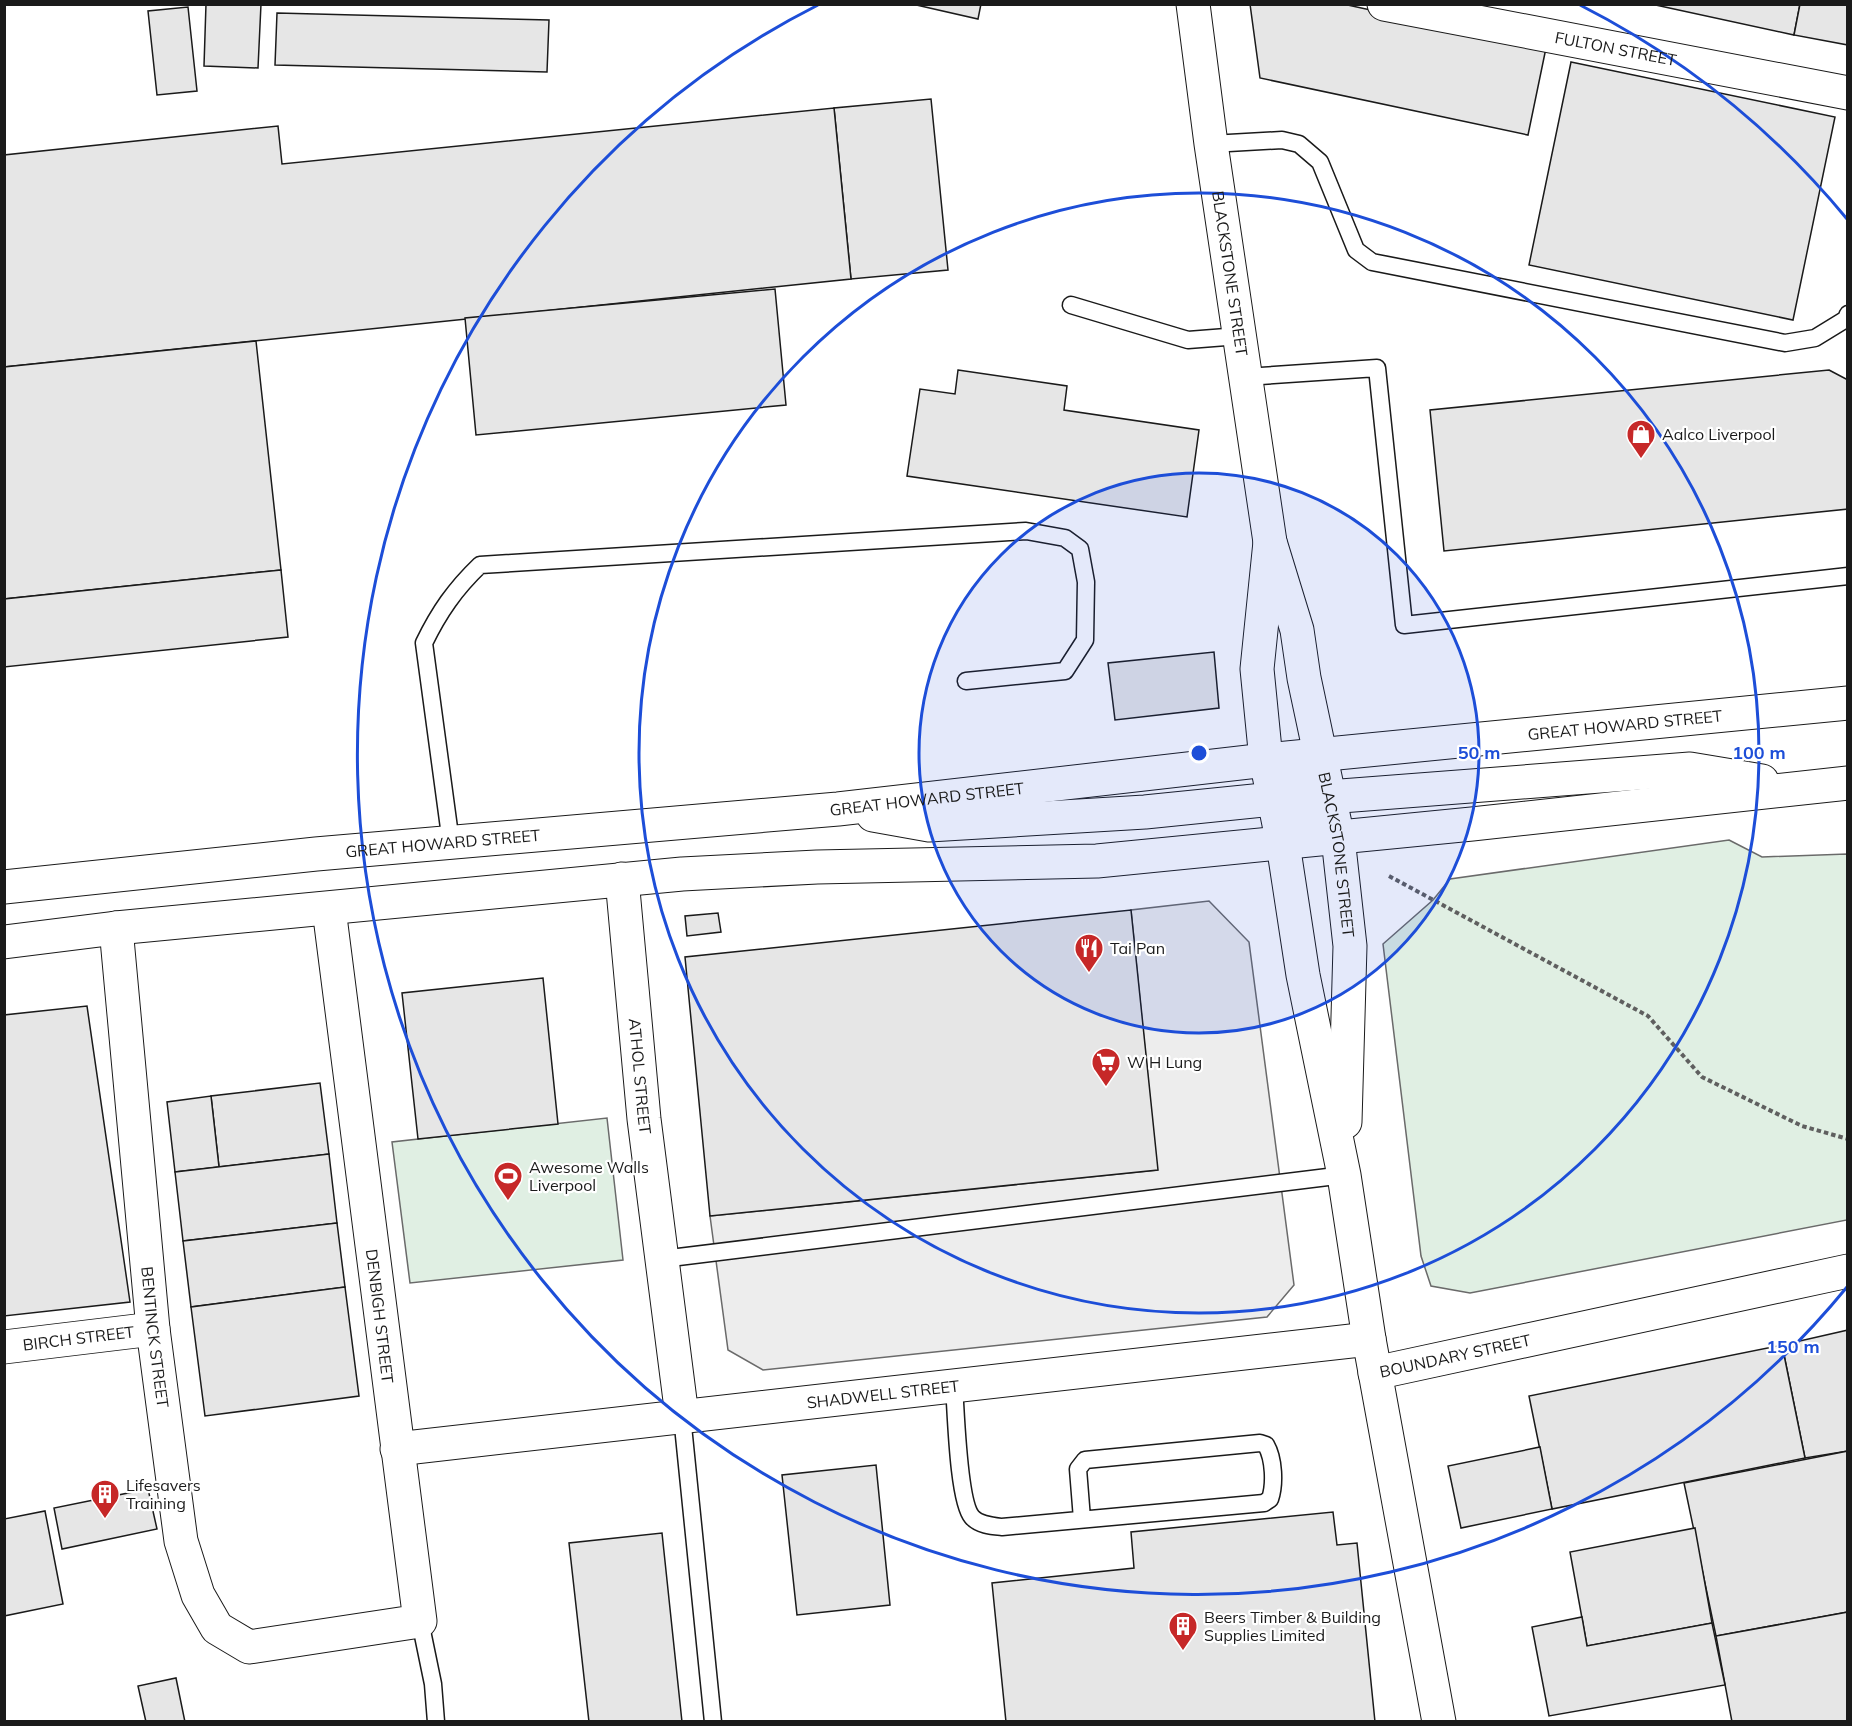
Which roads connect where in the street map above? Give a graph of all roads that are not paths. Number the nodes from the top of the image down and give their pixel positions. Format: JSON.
{"nodes":[{"id":1,"x":1194,"y":4,"type":"edge"},
{"id":2,"x":1384,"y":4,"type":"edge"},
{"id":3,"x":1848,"y":93,"type":"edge"},
{"id":4,"x":1211,"y":144,"type":"junction"},
{"id":5,"x":1071,"y":305,"type":"dead end"},
{"id":6,"x":1848,"y":314,"type":"edge"},
{"id":7,"x":1239,"y":336,"type":"junction"},
{"id":8,"x":1245,"y":376,"type":"junction"},
{"id":9,"x":1270,"y":542,"type":"junction"},
{"id":10,"x":1848,"y":576,"type":"edge"},
{"id":11,"x":966,"y":681,"type":"dead end"},
{"id":12,"x":1848,"y":703,"type":"edge"},
{"id":13,"x":1320,"y":755,"type":"junction"},
{"id":14,"x":1266,"y":760,"type":"junction"},
{"id":15,"x":1848,"y":783,"type":"edge"},
{"id":16,"x":1802,"y":788,"type":"junction"},
{"id":17,"x":1328,"y":796,"type":"junction"},
{"id":18,"x":1274,"y":799,"type":"junction"},
{"id":19,"x":838,"y":809,"type":"junction"},
{"id":20,"x":1338,"y":838,"type":"junction"},
{"id":21,"x":451,"y":843,"type":"junction"},
{"id":22,"x":1282,"y":844,"type":"junction"},
{"id":23,"x":622,"y":879,"type":"junction"},
{"id":24,"x":4,"y":887,"type":"edge"},
{"id":25,"x":329,"y":909,"type":"junction"},
{"id":26,"x":116,"y":928,"type":"junction"},
{"id":27,"x":4,"y":942,"type":"edge"},
{"id":28,"x":1344,"y":1175,"type":"junction"},
{"id":29,"x":662,"y":1259,"type":"junction"},
{"id":30,"x":1848,"y":1271,"type":"edge"},
{"id":31,"x":153,"y":1329,"type":"junction"},
{"id":32,"x":1369,"y":1339,"type":"junction"},
{"id":33,"x":4,"y":1347,"type":"edge"},
{"id":34,"x":1375,"y":1373,"type":"junction"},
{"id":35,"x":954,"y":1386,"type":"junction"},
{"id":36,"x":682,"y":1416,"type":"junction"},
{"id":37,"x":397,"y":1449,"type":"junction"},
{"id":38,"x":1083,"y":1520,"type":"junction"},
{"id":39,"x":420,"y":1621,"type":"junction"},
{"id":40,"x":436,"y":1722,"type":"edge"},
{"id":41,"x":713,"y":1722,"type":"edge"},
{"id":42,"x":1439,"y":1722,"type":"edge"}],
"edges":[{"from":1,"to":4,"type":"main road","name":"BLACKSTONE STREET"},
{"from":2,"to":3,"type":"main road","name":"FULTON STREET"},
{"from":4,"to":6,"type":"lane"},
{"from":4,"to":7,"type":"main road","name":"BLACKSTONE STREET"},
{"from":5,"to":7,"type":"lane"},
{"from":7,"to":8,"type":"main road","name":"BLACKSTONE STREET"},
{"from":8,"to":9,"type":"main road","name":"BLACKSTONE STREET"},
{"from":8,"to":10,"type":"lane"},
{"from":9,"to":13,"type":"main road","name":"BLACKSTONE STREET"},
{"from":9,"to":14,"type":"main road","name":"BLACKSTONE STREET"},
{"from":11,"to":21,"type":"lane"},
{"from":12,"to":13,"type":"main road","name":"GREAT HOWARD STREET"},
{"from":13,"to":14,"type":"main road","name":"GREAT HOWARD STREET"},
{"from":13,"to":17,"type":"main road","name":"BLACKSTONE STREET"},
{"from":14,"to":17,"type":"main road"},
{"from":14,"to":18,"type":"main road","name":"BLACKSTONE STREET"},
{"from":14,"to":19,"type":"main road","name":"GREAT HOWARD STREET"},
{"from":15,"to":16,"type":"main road"},
{"from":16,"to":17,"type":"main road"},
{"from":16,"to":20,"type":"main road"},
{"from":17,"to":20,"type":"main road","name":"BLACKSTONE STREET"},
{"from":18,"to":19,"type":"main road"},
{"from":18,"to":20,"type":"main road"},
{"from":18,"to":22,"type":"main road","name":"BLACKSTONE STREET"},
{"from":19,"to":21,"type":"main road","name":"GREAT HOWARD STREET"},
{"from":20,"to":22,"type":"main road"},
{"from":20,"to":28,"type":"main road","name":"BLACKSTONE STREET"},
{"from":21,"to":24,"type":"main road","name":"GREAT HOWARD STREET"},
{"from":22,"to":23,"type":"main road"},
{"from":22,"to":28,"type":"main road","name":"BLACKSTONE STREET"},
{"from":23,"to":25,"type":"main road"},
{"from":23,"to":29,"type":"main road","name":"ATHOL STREET"},
{"from":25,"to":26,"type":"main road"},
{"from":25,"to":37,"type":"main road","name":"DENBIGH STREET"},
{"from":26,"to":27,"type":"main road"},
{"from":26,"to":31,"type":"main road","name":"BENTINCK STREET"},
{"from":28,"to":29,"type":"lane"},
{"from":28,"to":32,"type":"main road","name":"BLACKSTONE STREET"},
{"from":29,"to":36,"type":"main road","name":"ATHOL STREET"},
{"from":30,"to":34,"type":"main road","name":"BOUNDARY STREET"},
{"from":31,"to":33,"type":"main road","name":"BIRCH STREET"},
{"from":31,"to":39,"type":"main road","name":"BENTINCK STREET"},
{"from":32,"to":34,"type":"main road","name":"BLACKSTONE STREET"},
{"from":32,"to":35,"type":"main road","name":"SHADWELL STREET"},
{"from":34,"to":42,"type":"main road","name":"BOUNDARY STREET"},
{"from":35,"to":36,"type":"main road","name":"SHADWELL STREET"},
{"from":35,"to":38,"type":"lane"},
{"from":36,"to":37,"type":"main road","name":"SHADWELL STREET"},
{"from":36,"to":41,"type":"lane"},
{"from":37,"to":39,"type":"main road","name":"DENBIGH STREET"},
{"from":38,"to":38,"type":"lane"},
{"from":39,"to":40,"type":"lane"}]}
